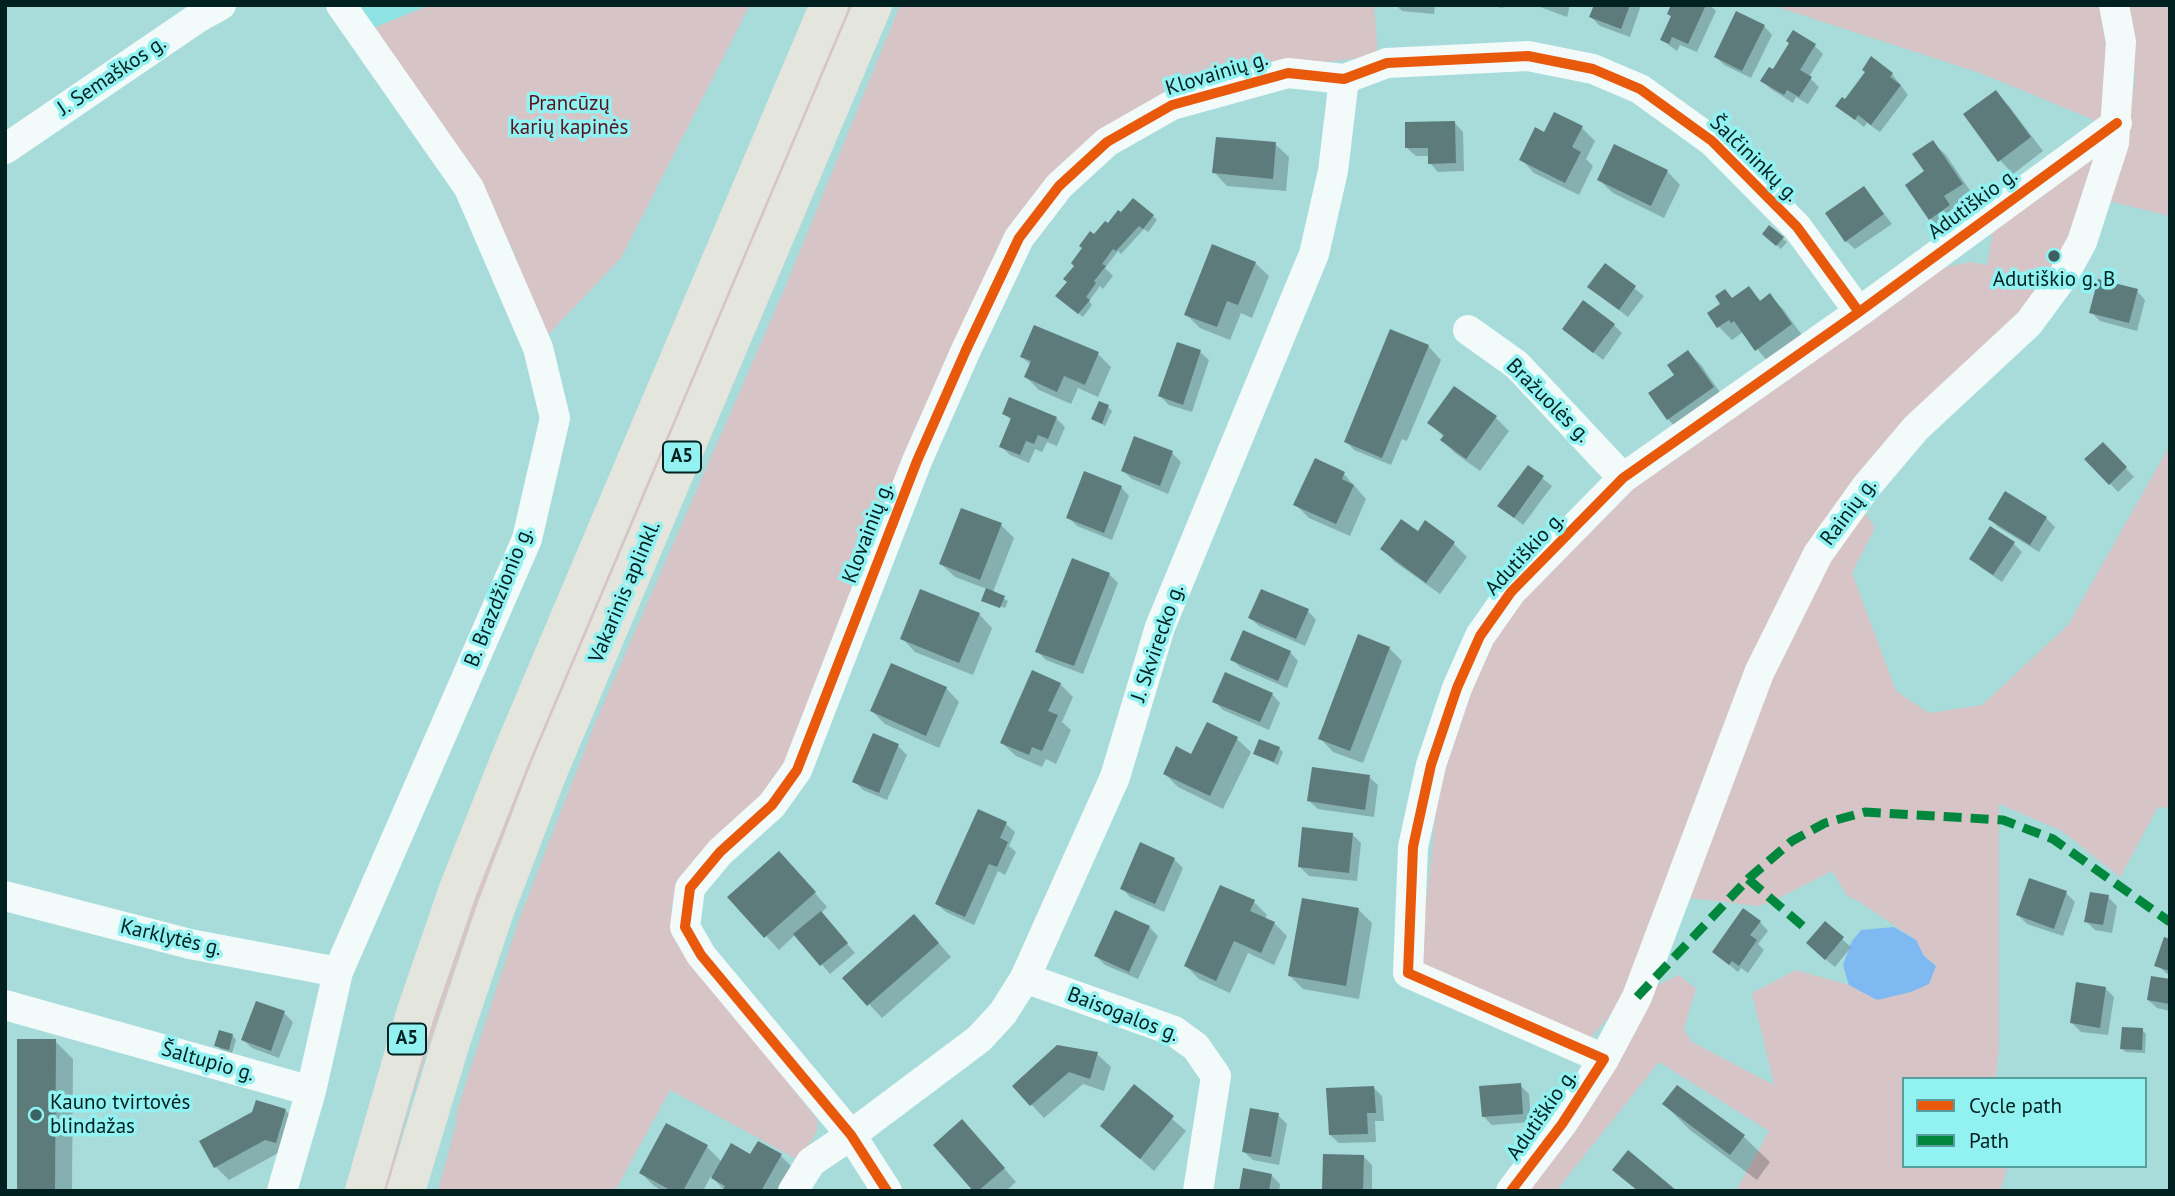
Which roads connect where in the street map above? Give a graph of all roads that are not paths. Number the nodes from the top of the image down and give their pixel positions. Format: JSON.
{"nodes":[{"id":1,"x":220,"y":5,"type":"edge"},
{"id":2,"x":341,"y":5,"type":"edge"},
{"id":3,"x":829,"y":5,"type":"edge"},
{"id":4,"x":873,"y":5,"type":"edge"},
{"id":5,"x":2114,"y":5,"type":"edge"},
{"id":6,"x":1344,"y":79,"type":"junction"},
{"id":7,"x":2117,"y":123,"type":"junction"},
{"id":8,"x":9,"y":143,"type":"edge"},
{"id":9,"x":1859,"y":312,"type":"junction"},
{"id":10,"x":1468,"y":330,"type":"dead end"},
{"id":11,"x":1623,"y":478,"type":"junction"},
{"id":12,"x":5,"y":896,"type":"edge"},
{"id":13,"x":338,"y":972,"type":"junction"},
{"id":14,"x":1025,"y":978,"type":"junction"},
{"id":15,"x":5,"y":1004,"type":"edge"},
{"id":16,"x":1604,"y":1059,"type":"junction"},
{"id":17,"x":311,"y":1091,"type":"junction"},
{"id":18,"x":851,"y":1135,"type":"junction"},
{"id":19,"x":410,"y":1185,"type":"edge"},
{"id":20,"x":282,"y":1191,"type":"edge"},
{"id":21,"x":364,"y":1191,"type":"edge"},
{"id":22,"x":793,"y":1191,"type":"edge"},
{"id":23,"x":887,"y":1191,"type":"edge"},
{"id":24,"x":1198,"y":1191,"type":"edge"},
{"id":25,"x":1511,"y":1191,"type":"edge"}],
"edges":[{"from":1,"to":8,"type":"street","name":"J. Semaškos g."},
{"from":2,"to":13,"type":"street","name":"B. Brazdžionio g."},
{"from":3,"to":21,"type":"highway","name":"Vakarinis aplinkl.","number":"A5"},
{"from":4,"to":19,"type":"highway","name":"Vakarinis aplinkl.","number":"A5"},
{"from":5,"to":7,"type":"street","name":"Rainių g."},
{"from":6,"to":9,"type":"street","name":"Šalčininkų g."},
{"from":6,"to":14,"type":"street","name":"J. Skvirecko g."},
{"from":6,"to":18,"type":"street","name":"Klovainių g."},
{"from":7,"to":9,"type":"street","name":"Adutiškio g."},
{"from":7,"to":16,"type":"street","name":"Rainių g."},
{"from":9,"to":11,"type":"street","name":"Adutiškio g."},
{"from":10,"to":11,"type":"street","name":"Bražuolės g."},
{"from":11,"to":16,"type":"street","name":"Adutiškio g."},
{"from":12,"to":13,"type":"street","name":"Karklytės g."},
{"from":13,"to":17,"type":"street","name":"B. Brazdžionio g."},
{"from":14,"to":18,"type":"street","name":"J. Skvirecko g."},
{"from":14,"to":24,"type":"street","name":"Baisogalos g."},
{"from":15,"to":17,"type":"street","name":"Šaltupio g."},
{"from":16,"to":25,"type":"street","name":"Adutiškio g."},
{"from":17,"to":20,"type":"street"},
{"from":18,"to":22,"type":"street","name":"J. Skvirecko g."},
{"from":18,"to":23,"type":"street","name":"Klovainių g."}]}
